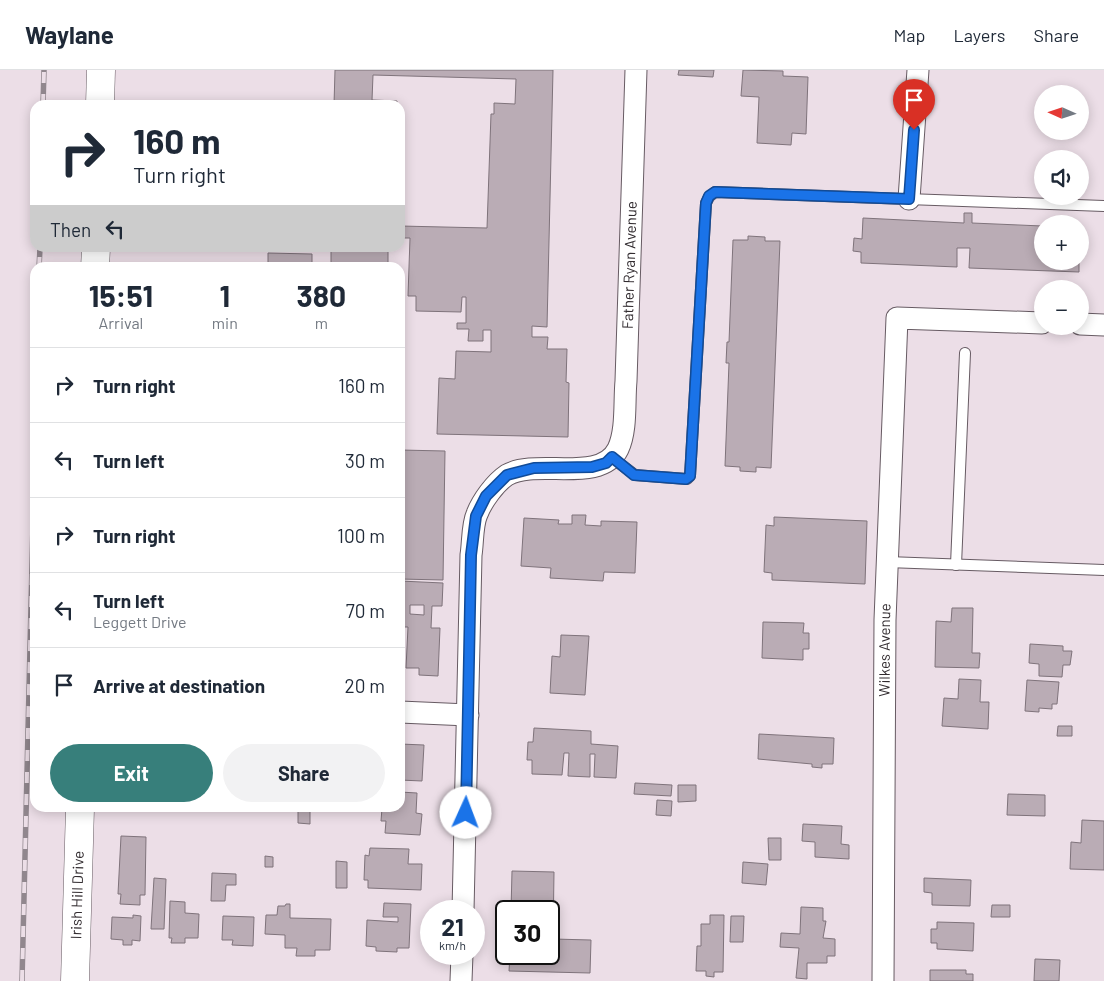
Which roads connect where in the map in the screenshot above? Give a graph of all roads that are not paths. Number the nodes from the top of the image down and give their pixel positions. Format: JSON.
{"nodes":[{"id":1,"x":101,"y":70,"type":"edge"},
{"id":2,"x":636,"y":70,"type":"edge"},
{"id":3,"x":918,"y":70,"type":"edge"},
{"id":4,"x":100,"y":100,"type":"edge"},
{"id":5,"x":909,"y":199,"type":"junction"},
{"id":6,"x":1104,"y":206,"type":"edge"},
{"id":7,"x":1034,"y":323,"type":"edge"},
{"id":8,"x":1089,"y":324,"type":"edge"},
{"id":9,"x":1104,"y":325,"type":"edge"},
{"id":10,"x":965,"y":353,"type":"dead end"},
{"id":11,"x":612,"y":457,"type":"junction"},
{"id":12,"x":887,"y":562,"type":"junction"},
{"id":13,"x":956,"y":564,"type":"junction"},
{"id":14,"x":1104,"y":570,"type":"edge"},
{"id":15,"x":405,"y":712,"type":"edge"},
{"id":16,"x":468,"y":715,"type":"junction"},
{"id":17,"x":80,"y":812,"type":"edge"},
{"id":18,"x":463,"y":900,"type":"edge"},
{"id":19,"x":462,"y":965,"type":"edge"},
{"id":20,"x":76,"y":981,"type":"edge"},
{"id":21,"x":461,"y":981,"type":"edge"},
{"id":22,"x":883,"y":981,"type":"edge"}],
"edges":[{"from":1,"to":4,"type":"main road"},
{"from":2,"to":11,"type":"street","name":"Father Ryan Avenue"},
{"from":3,"to":5,"type":"street"},
{"from":5,"to":6,"type":"lane"},
{"from":5,"to":11,"type":"lane"},
{"from":7,"to":12,"type":"street","name":"Wilkes Avenue"},
{"from":8,"to":9,"type":"street"},
{"from":10,"to":13,"type":"lane"},
{"from":11,"to":16,"type":"street"},
{"from":12,"to":13,"type":"lane"},
{"from":12,"to":22,"type":"street","name":"Wilkes Avenue"},
{"from":13,"to":14,"type":"lane"},
{"from":15,"to":16,"type":"street"},
{"from":16,"to":18,"type":"street"},
{"from":17,"to":20,"type":"main road","name":"Irish Hill Drive"},
{"from":19,"to":21,"type":"street"}]}
